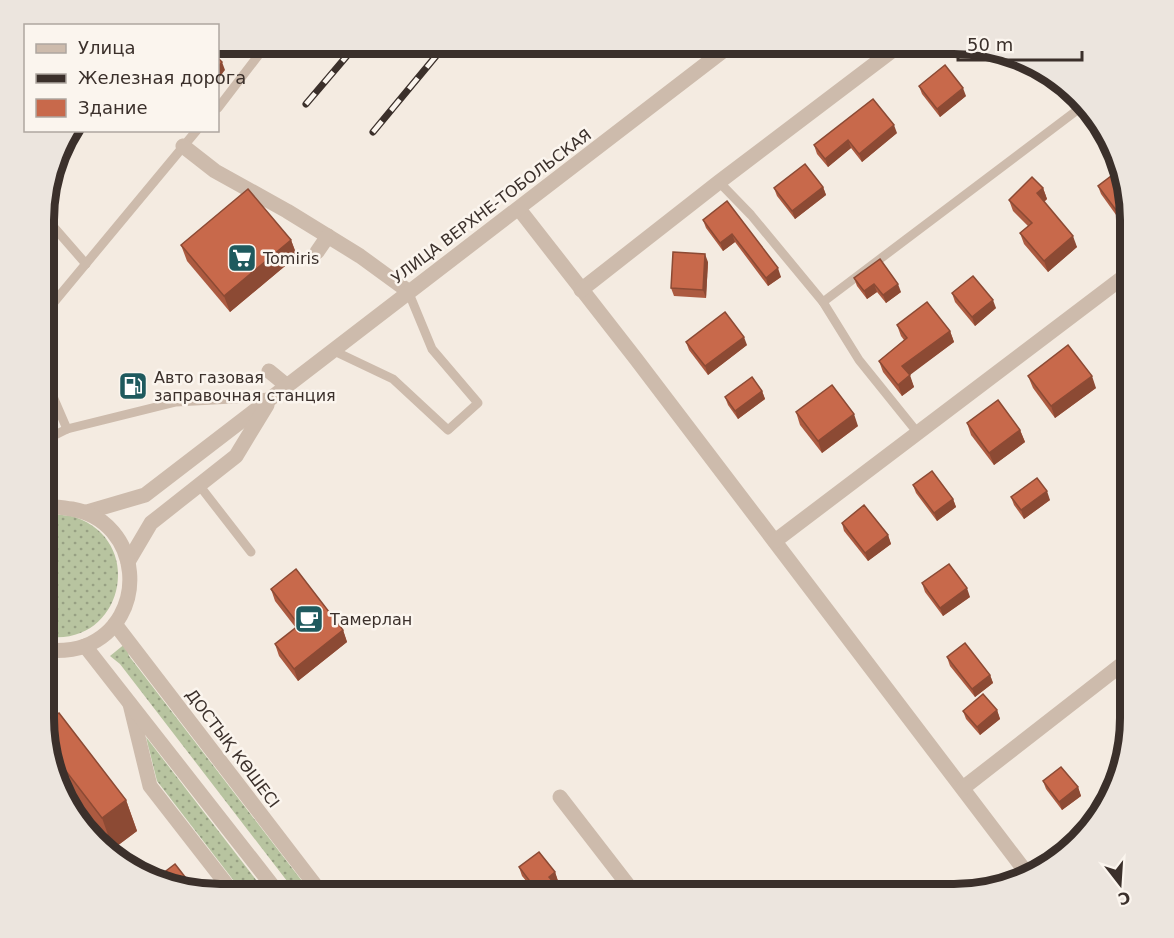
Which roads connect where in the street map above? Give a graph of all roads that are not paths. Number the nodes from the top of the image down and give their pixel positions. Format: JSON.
{"nodes":[{"id":1,"x":259,"y":54,"type":"edge"},
{"id":2,"x":719,"y":54,"type":"edge"},
{"id":3,"x":888,"y":54,"type":"edge"},
{"id":4,"x":219,"y":107,"type":"edge"},
{"id":5,"x":1077,"y":110,"type":"edge"},
{"id":6,"x":195,"y":132,"type":"edge"},
{"id":7,"x":183,"y":146,"type":"junction"},
{"id":8,"x":719,"y":182,"type":"junction"},
{"id":9,"x":519,"y":209,"type":"junction"},
{"id":10,"x":54,"y":227,"type":"edge"},
{"id":11,"x":328,"y":236,"type":"junction"},
{"id":12,"x":317,"y":252,"type":"dead end"},
{"id":13,"x":86,"y":264,"type":"junction"},
{"id":14,"x":1120,"y":280,"type":"edge"},
{"id":15,"x":581,"y":290,"type":"junction"},
{"id":16,"x":408,"y":291,"type":"junction"},
{"id":17,"x":54,"y":302,"type":"edge"},
{"id":18,"x":823,"y":302,"type":"junction"},
{"id":19,"x":332,"y":350,"type":"junction"},
{"id":20,"x":268,"y":371,"type":"dead end"},
{"id":21,"x":286,"y":385,"type":"junction"},
{"id":22,"x":271,"y":397,"type":"junction"},
{"id":23,"x":54,"y":399,"type":"edge"},
{"id":24,"x":67,"y":429,"type":"junction"},
{"id":25,"x":917,"y":432,"type":"junction"},
{"id":26,"x":54,"y":436,"type":"edge"},
{"id":27,"x":199,"y":485,"type":"junction"},
{"id":28,"x":54,"y":507,"type":"edge"},
{"id":29,"x":87,"y":512,"type":"junction"},
{"id":30,"x":775,"y":541,"type":"junction"},
{"id":31,"x":251,"y":552,"type":"dead end"},
{"id":32,"x":129,"y":562,"type":"junction"},
{"id":33,"x":115,"y":624,"type":"junction"},
{"id":34,"x":85,"y":646,"type":"junction"},
{"id":35,"x":54,"y":650,"type":"edge"},
{"id":36,"x":1120,"y":666,"type":"edge"},
{"id":37,"x":129,"y":701,"type":"junction"},
{"id":38,"x":963,"y":788,"type":"junction"},
{"id":39,"x":560,"y":797,"type":"dead end"},
{"id":40,"x":1023,"y":868,"type":"edge"},
{"id":41,"x":226,"y":884,"type":"edge"},
{"id":42,"x":271,"y":884,"type":"edge"},
{"id":43,"x":314,"y":884,"type":"edge"},
{"id":44,"x":627,"y":884,"type":"edge"}],
"edges":[{"from":1,"to":4,"type":"lane"},
{"from":2,"to":9,"type":"street","name":"УЛИЦА ВЕРХНЕ-ТОБОЛЬСКАЯ"},
{"from":3,"to":8,"type":"street"},
{"from":5,"to":18,"type":"lane"},
{"from":6,"to":7,"type":"lane"},
{"from":7,"to":11,"type":"street"},
{"from":7,"to":13,"type":"lane"},
{"from":8,"to":15,"type":"street"},
{"from":8,"to":18,"type":"lane"},
{"from":9,"to":15,"type":"street"},
{"from":9,"to":16,"type":"street","name":"УЛИЦА ВЕРХНЕ-ТОБОЛЬСКАЯ"},
{"from":10,"to":13,"type":"lane"},
{"from":11,"to":12,"type":"street"},
{"from":11,"to":16,"type":"street"},
{"from":13,"to":17,"type":"lane"},
{"from":14,"to":25,"type":"street"},
{"from":15,"to":30,"type":"street"},
{"from":16,"to":19,"type":"street","name":"УЛИЦА ВЕРХНЕ-ТОБОЛЬСКАЯ"},
{"from":16,"to":19,"type":"lane"},
{"from":18,"to":25,"type":"lane"},
{"from":19,"to":21,"type":"street","name":"УЛИЦА ВЕРХНЕ-ТОБОЛЬСКАЯ"},
{"from":20,"to":21,"type":"street"},
{"from":21,"to":22,"type":"street","name":"УЛИЦА ВЕРХНЕ-ТОБОЛЬСКАЯ"},
{"from":22,"to":24,"type":"lane"},
{"from":22,"to":27,"type":"street","name":"УЛИЦА ВЕРХНЕ-ТОБОЛЬСКАЯ"},
{"from":22,"to":29,"type":"street","name":"УЛИЦА ВЕРХНЕ-ТОБОЛЬСКАЯ"},
{"from":23,"to":24,"type":"lane"},
{"from":24,"to":26,"type":"lane"},
{"from":25,"to":30,"type":"street"},
{"from":27,"to":31,"type":"lane"},
{"from":27,"to":32,"type":"street","name":"УЛИЦА ВЕРХНЕ-ТОБОЛЬСКАЯ"},
{"from":28,"to":29,"type":"street","name":"УЛИЦА ВЕРХНЕ-ТОБОЛЬСКАЯ"},
{"from":29,"to":32,"type":"street","name":"УЛИЦА ВЕРХНЕ-ТОБОЛЬСКАЯ"},
{"from":30,"to":38,"type":"street"},
{"from":32,"to":33,"type":"street","name":"УЛИЦА ВЕРХНЕ-ТОБОЛЬСКАЯ"},
{"from":33,"to":34,"type":"street"},
{"from":33,"to":43,"type":"street","name":"ДОСТЫҚ КӨШЕСІ"},
{"from":34,"to":35,"type":"street"},
{"from":34,"to":37,"type":"street"},
{"from":36,"to":38,"type":"street"},
{"from":37,"to":41,"type":"street"},
{"from":37,"to":42,"type":"street"},
{"from":38,"to":40,"type":"street"},
{"from":39,"to":44,"type":"street"}]}
